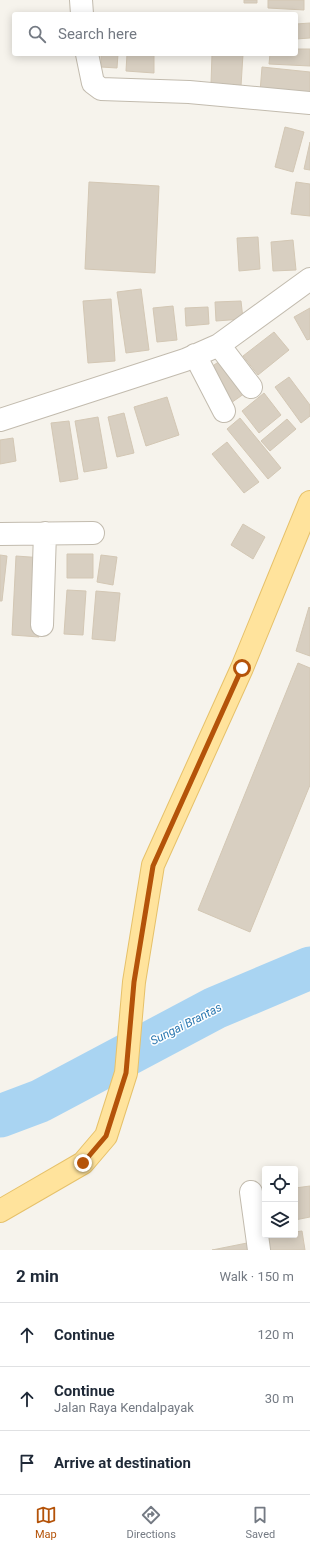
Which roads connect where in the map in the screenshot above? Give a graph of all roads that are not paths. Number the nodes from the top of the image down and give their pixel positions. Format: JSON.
{"nodes":[{"id":1,"x":81,"y":0,"type":"edge"},
{"id":2,"x":82,"y":12,"type":"edge"},
{"id":3,"x":87,"y":56,"type":"edge"},
{"id":4,"x":310,"y":104,"type":"edge"},
{"id":5,"x":310,"y":279,"type":"edge"},
{"id":6,"x":219,"y":345,"type":"junction"},
{"id":7,"x":195,"y":355,"type":"junction"},
{"id":8,"x":251,"y":387,"type":"dead end"},
{"id":9,"x":224,"y":411,"type":"dead end"},
{"id":10,"x":0,"y":420,"type":"edge"},
{"id":11,"x":310,"y":502,"type":"edge"},
{"id":12,"x":45,"y":533,"type":"junction"},
{"id":13,"x":93,"y":533,"type":"dead end"},
{"id":14,"x":0,"y":534,"type":"edge"},
{"id":15,"x":42,"y":625,"type":"dead end"},
{"id":16,"x":250,"y":1192,"type":"dead end"},
{"id":17,"x":0,"y":1211,"type":"edge"},
{"id":18,"x":259,"y":1250,"type":"edge"}],
"edges":[{"from":1,"to":2,"type":"street"},
{"from":3,"to":4,"type":"street"},
{"from":5,"to":6,"type":"street"},
{"from":6,"to":7,"type":"street"},
{"from":6,"to":8,"type":"street"},
{"from":7,"to":9,"type":"street"},
{"from":7,"to":10,"type":"street"},
{"from":11,"to":17,"type":"main road"},
{"from":12,"to":13,"type":"street"},
{"from":12,"to":14,"type":"street"},
{"from":12,"to":15,"type":"street"},
{"from":16,"to":18,"type":"street"}]}
